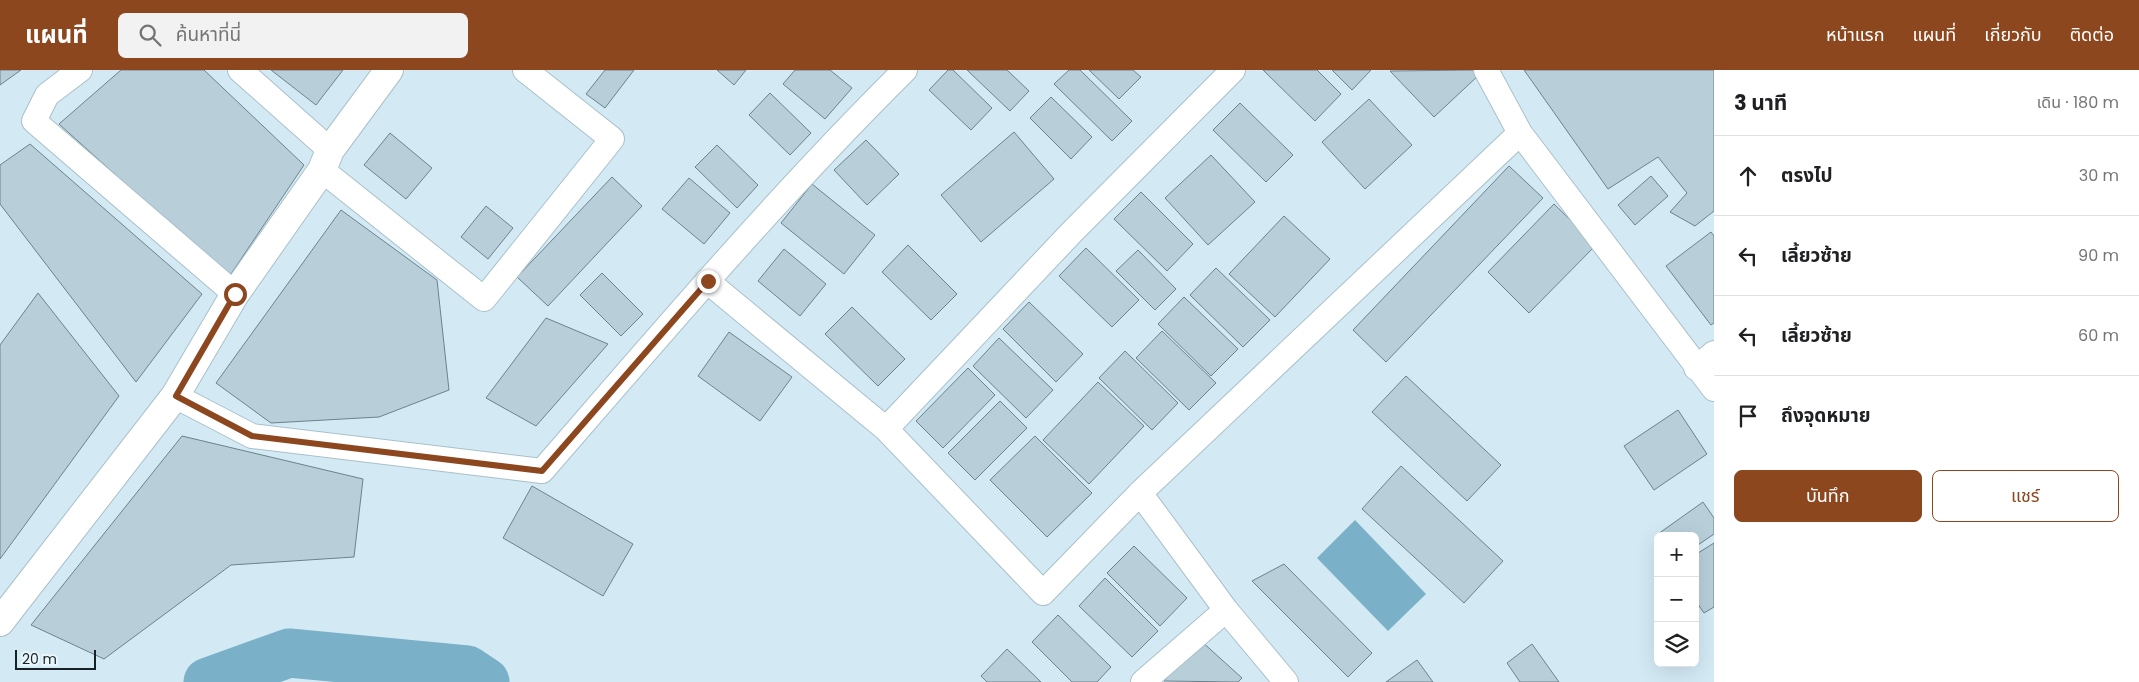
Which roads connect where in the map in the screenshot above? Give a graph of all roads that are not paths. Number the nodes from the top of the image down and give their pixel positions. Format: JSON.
{"nodes":[{"id":1,"x":80,"y":70,"type":"edge"},
{"id":2,"x":240,"y":70,"type":"edge"},
{"id":3,"x":389,"y":70,"type":"edge"},
{"id":4,"x":525,"y":70,"type":"edge"},
{"id":5,"x":905,"y":70,"type":"edge"},
{"id":6,"x":1233,"y":70,"type":"edge"},
{"id":7,"x":1486,"y":70,"type":"edge"},
{"id":8,"x":1520,"y":133,"type":"junction"},
{"id":9,"x":326,"y":160,"type":"junction"},
{"id":10,"x":708,"y":281,"type":"junction"},
{"id":11,"x":235,"y":294,"type":"junction"},
{"id":12,"x":1714,"y":353,"type":"edge"},
{"id":13,"x":1696,"y":368,"type":"junction"},
{"id":14,"x":1714,"y":389,"type":"edge"},
{"id":15,"x":176,"y":396,"type":"junction"},
{"id":16,"x":886,"y":429,"type":"junction"},
{"id":17,"x":1140,"y":493,"type":"junction"},
{"id":18,"x":1226,"y":610,"type":"junction"},
{"id":19,"x":0,"y":622,"type":"edge"},
{"id":20,"x":1143,"y":682,"type":"edge"},
{"id":21,"x":1286,"y":682,"type":"edge"}],
"edges":[{"from":1,"to":11,"type":"street"},
{"from":2,"to":9,"type":"street"},
{"from":3,"to":9,"type":"street"},
{"from":4,"to":9,"type":"street"},
{"from":5,"to":10,"type":"street"},
{"from":6,"to":16,"type":"street"},
{"from":7,"to":8,"type":"street"},
{"from":8,"to":13,"type":"street"},
{"from":8,"to":17,"type":"street"},
{"from":9,"to":11,"type":"street"},
{"from":10,"to":15,"type":"street"},
{"from":10,"to":16,"type":"street"},
{"from":11,"to":15,"type":"street"},
{"from":12,"to":13,"type":"street"},
{"from":13,"to":14,"type":"street"},
{"from":15,"to":19,"type":"street"},
{"from":16,"to":17,"type":"street"},
{"from":17,"to":18,"type":"street"},
{"from":18,"to":20,"type":"street"},
{"from":18,"to":21,"type":"street"}]}
